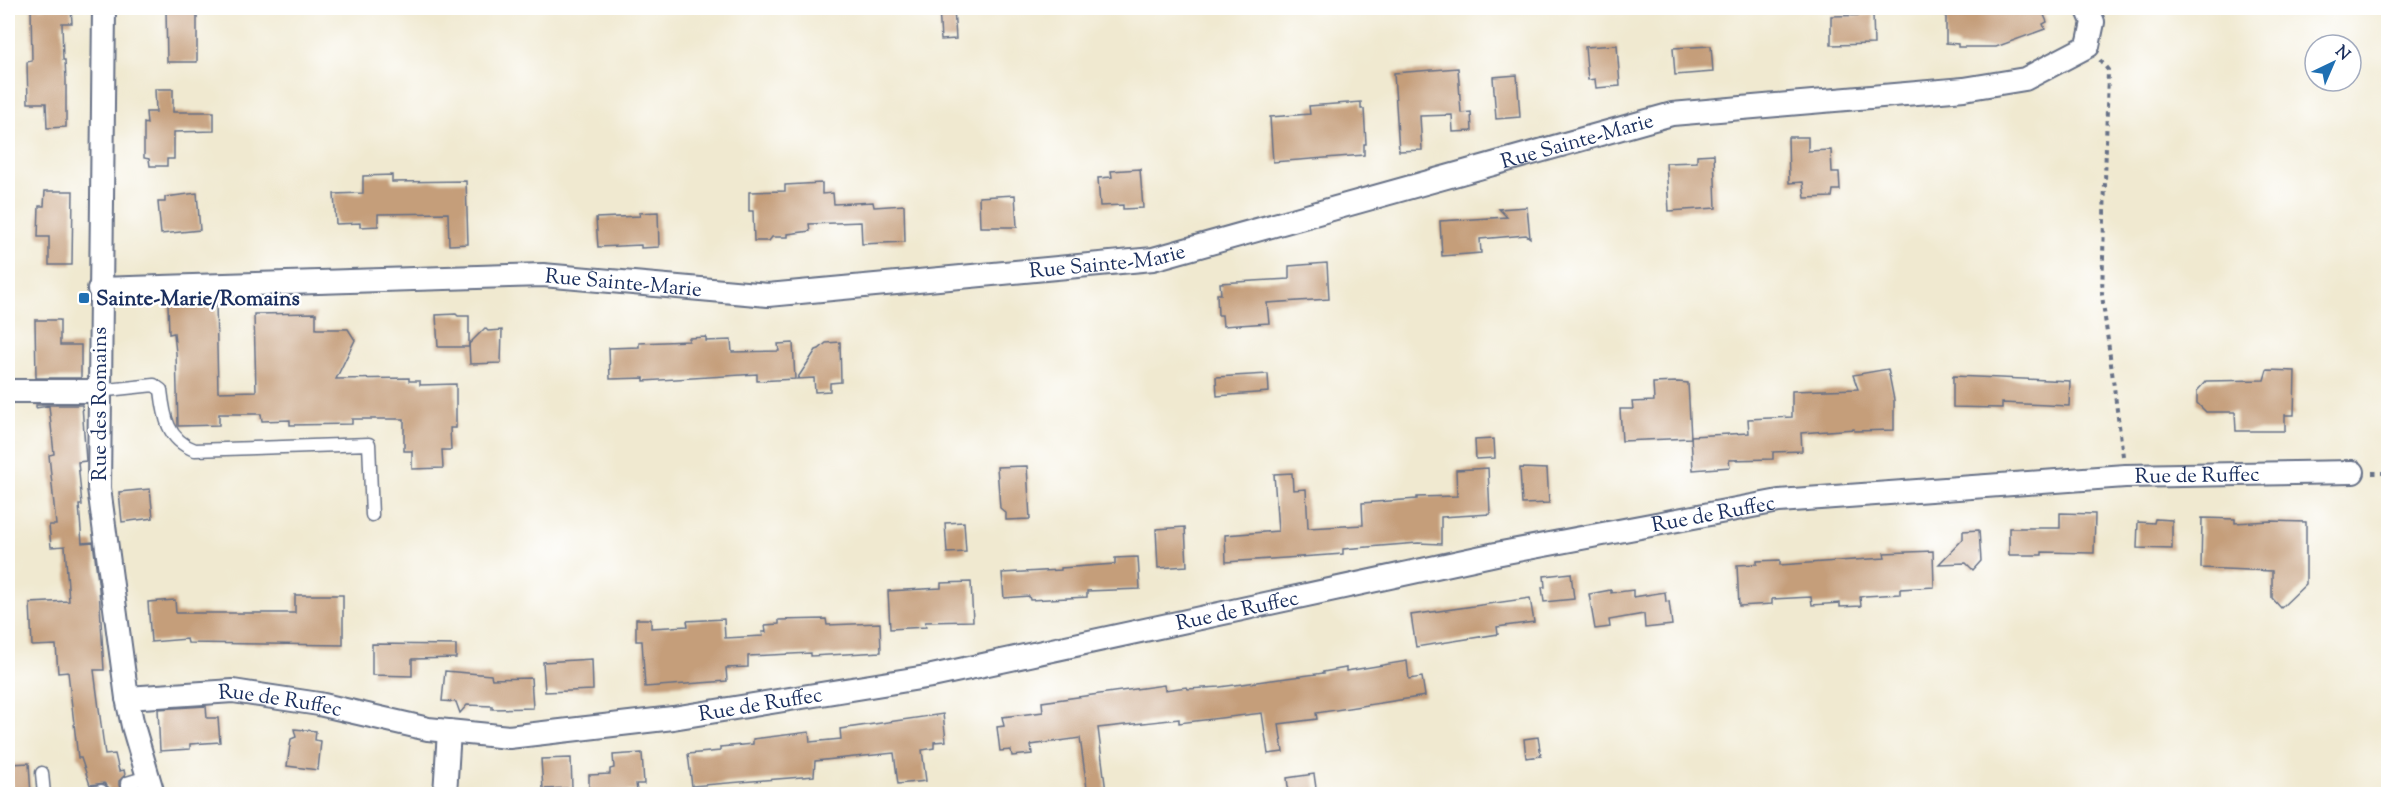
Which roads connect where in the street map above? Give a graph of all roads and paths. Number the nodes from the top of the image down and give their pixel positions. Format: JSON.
{"nodes":[{"id":1,"x":104,"y":8,"type":"edge"},
{"id":2,"x":2087,"y":8,"type":"edge"},
{"id":3,"x":2088,"y":46,"type":"junction"},
{"id":4,"x":99,"y":289,"type":"junction"},
{"id":5,"x":8,"y":391,"type":"edge"},
{"id":6,"x":98,"y":391,"type":"junction"},
{"id":7,"x":2353,"y":472,"type":"dead end"},
{"id":8,"x":2125,"y":476,"type":"junction"},
{"id":9,"x":372,"y":515,"type":"dead end"},
{"id":10,"x":127,"y":698,"type":"junction"},
{"id":11,"x":449,"y":731,"type":"junction"},
{"id":12,"x":42,"y":773,"type":"dead end"},
{"id":13,"x":142,"y":785,"type":"edge"},
{"id":14,"x":44,"y":795,"type":"edge"},
{"id":15,"x":445,"y":795,"type":"edge"}],
"edges":[{"from":1,"to":4,"type":"street","name":"Rue des Romains"},
{"from":2,"to":3,"type":"street"},
{"from":3,"to":4,"type":"street","name":"Rue Sainte-Marie"},
{"from":3,"to":8,"type":"path"},
{"from":4,"to":6,"type":"street","name":"Rue des Romains"},
{"from":5,"to":6,"type":"street"},
{"from":6,"to":9,"type":"lane"},
{"from":6,"to":10,"type":"street","name":"Rue des Romains"},
{"from":7,"to":8,"type":"street","name":"Rue de Ruffec"},
{"from":8,"to":11,"type":"street","name":"Rue de Ruffec"},
{"from":10,"to":11,"type":"street","name":"Rue de Ruffec"},
{"from":10,"to":13,"type":"street","name":"Rue des Romains"},
{"from":11,"to":15,"type":"street"},
{"from":12,"to":14,"type":"lane"}]}
